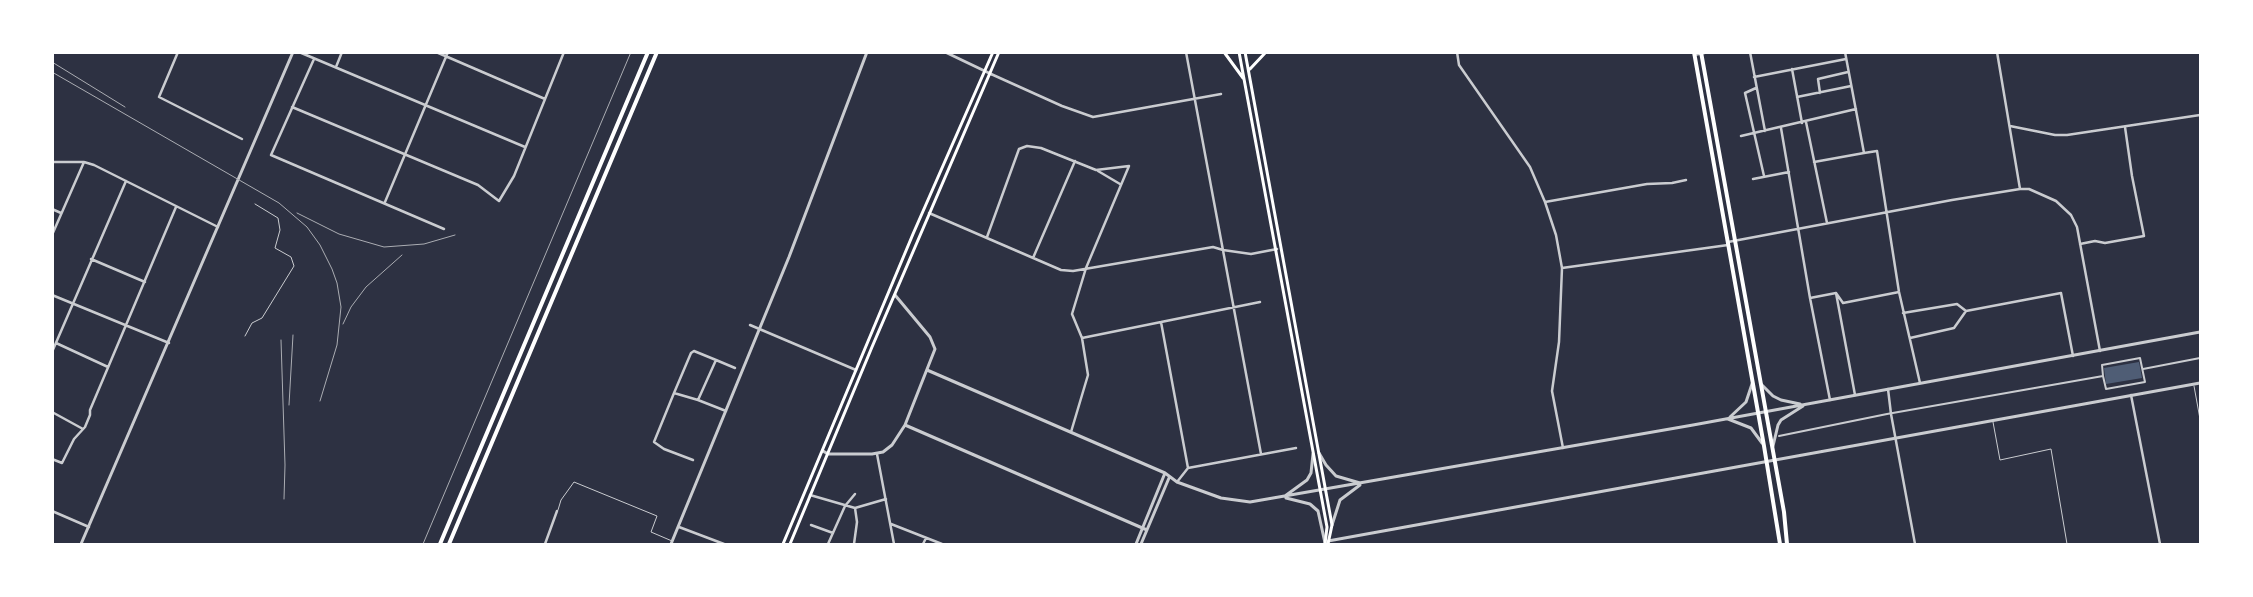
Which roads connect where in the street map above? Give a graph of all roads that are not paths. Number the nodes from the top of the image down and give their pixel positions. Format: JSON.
{"nodes":[{"id":1,"x":178,"y":52,"type":"edge"},
{"id":2,"x":293,"y":52,"type":"edge"},
{"id":3,"x":299,"y":52,"type":"edge"},
{"id":4,"x":342,"y":52,"type":"edge"},
{"id":5,"x":436,"y":52,"type":"edge"},
{"id":6,"x":448,"y":52,"type":"edge"},
{"id":7,"x":564,"y":52,"type":"edge"},
{"id":8,"x":648,"y":52,"type":"edge"},
{"id":9,"x":657,"y":52,"type":"edge"},
{"id":10,"x":866,"y":52,"type":"edge"},
{"id":11,"x":945,"y":52,"type":"edge"},
{"id":12,"x":993,"y":52,"type":"edge"},
{"id":13,"x":999,"y":52,"type":"edge"},
{"id":14,"x":1224,"y":52,"type":"edge"},
{"id":15,"x":1239,"y":52,"type":"edge"},
{"id":16,"x":1245,"y":52,"type":"edge"},
{"id":17,"x":1266,"y":52,"type":"edge"},
{"id":18,"x":1457,"y":52,"type":"edge"},
{"id":19,"x":1709,"y":52,"type":"edge"},
{"id":20,"x":1750,"y":52,"type":"edge"},
{"id":21,"x":1845,"y":52,"type":"edge"},
{"id":22,"x":1997,"y":52,"type":"edge"},
{"id":23,"x":1187,"y":53,"type":"edge"},
{"id":24,"x":1694,"y":53,"type":"edge"},
{"id":25,"x":1702,"y":53,"type":"edge"},
{"id":26,"x":446,"y":57,"type":"junction"},
{"id":27,"x":1846,"y":58,"type":"junction"},
{"id":28,"x":314,"y":59,"type":"junction"},
{"id":29,"x":336,"y":68,"type":"junction"},
{"id":30,"x":1792,"y":69,"type":"junction"},
{"id":31,"x":1249,"y":70,"type":"junction"},
{"id":32,"x":985,"y":71,"type":"junction"},
{"id":33,"x":1848,"y":72,"type":"junction"},
{"id":34,"x":991,"y":74,"type":"junction"},
{"id":35,"x":1754,"y":77,"type":"junction"},
{"id":36,"x":1245,"y":81,"type":"junction"},
{"id":37,"x":1851,"y":86,"type":"junction"},
{"id":38,"x":1756,"y":88,"type":"junction"},
{"id":39,"x":1820,"y":93,"type":"junction"},
{"id":40,"x":1221,"y":94,"type":"dead end"},
{"id":41,"x":1797,"y":97,"type":"junction"},
{"id":42,"x":545,"y":99,"type":"junction"},
{"id":43,"x":1196,"y":99,"type":"junction"},
{"id":44,"x":425,"y":106,"type":"junction"},
{"id":45,"x":292,"y":107,"type":"junction"},
{"id":46,"x":1856,"y":109,"type":"junction"},
{"id":47,"x":2200,"y":115,"type":"edge"},
{"id":48,"x":1806,"y":122,"type":"junction"},
{"id":49,"x":1802,"y":123,"type":"junction"},
{"id":50,"x":2010,"y":126,"type":"junction"},
{"id":51,"x":2125,"y":127,"type":"junction"},
{"id":52,"x":1781,"y":128,"type":"junction"},
{"id":53,"x":1765,"y":131,"type":"junction"},
{"id":54,"x":1754,"y":133,"type":"junction"},
{"id":55,"x":1741,"y":136,"type":"dead end"},
{"id":56,"x":242,"y":139,"type":"dead end"},
{"id":57,"x":525,"y":147,"type":"junction"},
{"id":58,"x":1864,"y":153,"type":"junction"},
{"id":59,"x":406,"y":154,"type":"junction"},
{"id":60,"x":1075,"y":161,"type":"junction"},
{"id":61,"x":52,"y":162,"type":"edge"},
{"id":62,"x":84,"y":162,"type":"junction"},
{"id":63,"x":1814,"y":162,"type":"junction"},
{"id":64,"x":1098,"y":170,"type":"junction"},
{"id":65,"x":1789,"y":172,"type":"junction"},
{"id":66,"x":1764,"y":176,"type":"junction"},
{"id":67,"x":1753,"y":179,"type":"dead end"},
{"id":68,"x":1686,"y":180,"type":"dead end"},
{"id":69,"x":126,"y":181,"type":"junction"},
{"id":70,"x":1120,"y":184,"type":"junction"},
{"id":71,"x":2020,"y":189,"type":"junction"},
{"id":72,"x":385,"y":202,"type":"junction"},
{"id":73,"x":1545,"y":202,"type":"junction"},
{"id":74,"x":255,"y":204,"type":"dead end"},
{"id":75,"x":176,"y":207,"type":"junction"},
{"id":76,"x":52,"y":209,"type":"edge"},
{"id":77,"x":61,"y":213,"type":"junction"},
{"id":78,"x":929,"y":213,"type":"junction"},
{"id":79,"x":1886,"y":213,"type":"junction"},
{"id":80,"x":1827,"y":223,"type":"junction"},
{"id":81,"x":219,"y":228,"type":"junction"},
{"id":82,"x":1798,"y":228,"type":"junction"},
{"id":83,"x":444,"y":229,"type":"dead end"},
{"id":84,"x":52,"y":235,"type":"edge"},
{"id":85,"x":987,"y":238,"type":"junction"},
{"id":86,"x":1735,"y":240,"type":"junction"},
{"id":87,"x":1728,"y":244,"type":"junction"},
{"id":88,"x":2080,"y":244,"type":"junction"},
{"id":89,"x":1277,"y":249,"type":"junction"},
{"id":90,"x":1223,"y":250,"type":"junction"},
{"id":91,"x":1033,"y":258,"type":"junction"},
{"id":92,"x":91,"y":259,"type":"junction"},
{"id":93,"x":1086,"y":268,"type":"junction"},
{"id":94,"x":1562,"y":268,"type":"junction"},
{"id":95,"x":145,"y":282,"type":"junction"},
{"id":96,"x":1899,"y":292,"type":"junction"},
{"id":97,"x":1836,"y":293,"type":"junction"},
{"id":98,"x":52,"y":295,"type":"edge"},
{"id":99,"x":895,"y":295,"type":"junction"},
{"id":100,"x":1810,"y":298,"type":"junction"},
{"id":101,"x":1260,"y":302,"type":"dead end"},
{"id":102,"x":72,"y":303,"type":"junction"},
{"id":103,"x":1234,"y":307,"type":"junction"},
{"id":104,"x":1966,"y":312,"type":"junction"},
{"id":105,"x":1903,"y":313,"type":"junction"},
{"id":106,"x":1161,"y":321,"type":"junction"},
{"id":107,"x":126,"y":325,"type":"junction"},
{"id":108,"x":750,"y":325,"type":"dead end"},
{"id":109,"x":760,"y":329,"type":"junction"},
{"id":110,"x":2200,"y":332,"type":"edge"},
{"id":111,"x":245,"y":336,"type":"dead end"},
{"id":112,"x":1082,"y":338,"type":"junction"},
{"id":113,"x":1910,"y":338,"type":"junction"},
{"id":114,"x":56,"y":344,"type":"junction"},
{"id":115,"x":169,"y":344,"type":"junction"},
{"id":116,"x":2100,"y":351,"type":"junction"},
{"id":117,"x":52,"y":352,"type":"edge"},
{"id":118,"x":2073,"y":356,"type":"junction"},
{"id":119,"x":2200,"y":358,"type":"edge"},
{"id":120,"x":716,"y":360,"type":"junction"},
{"id":121,"x":108,"y":367,"type":"junction"},
{"id":122,"x":735,"y":368,"type":"dead end"},
{"id":123,"x":2143,"y":369,"type":"junction"},
{"id":124,"x":856,"y":370,"type":"junction"},
{"id":125,"x":927,"y":370,"type":"junction"},
{"id":126,"x":2103,"y":376,"type":"junction"},
{"id":127,"x":1753,"y":381,"type":"junction"},
{"id":128,"x":1920,"y":383,"type":"junction"},
{"id":129,"x":2200,"y":383,"type":"edge"},
{"id":130,"x":1761,"y":384,"type":"junction"},
{"id":131,"x":2194,"y":384,"type":"junction"},
{"id":132,"x":1888,"y":389,"type":"junction"},
{"id":133,"x":674,"y":393,"type":"junction"},
{"id":134,"x":2131,"y":395,"type":"junction"},
{"id":135,"x":1855,"y":396,"type":"junction"},
{"id":136,"x":698,"y":400,"type":"junction"},
{"id":137,"x":1830,"y":400,"type":"junction"},
{"id":138,"x":1806,"y":404,"type":"junction"},
{"id":139,"x":726,"y":411,"type":"junction"},
{"id":140,"x":52,"y":412,"type":"edge"},
{"id":141,"x":1766,"y":412,"type":"junction"},
{"id":142,"x":1758,"y":413,"type":"junction"},
{"id":143,"x":1891,"y":414,"type":"junction"},
{"id":144,"x":1728,"y":418,"type":"junction"},
{"id":145,"x":1992,"y":420,"type":"junction"},
{"id":146,"x":2200,"y":420,"type":"edge"},
{"id":147,"x":905,"y":425,"type":"junction"},
{"id":148,"x":83,"y":429,"type":"junction"},
{"id":149,"x":1071,"y":432,"type":"junction"},
{"id":150,"x":1779,"y":436,"type":"dead end"},
{"id":151,"x":1896,"y":438,"type":"junction"},
{"id":152,"x":1764,"y":446,"type":"junction"},
{"id":153,"x":1296,"y":448,"type":"dead end"},
{"id":154,"x":1563,"y":448,"type":"junction"},
{"id":155,"x":1318,"y":450,"type":"junction"},
{"id":156,"x":822,"y":451,"type":"junction"},
{"id":157,"x":1313,"y":451,"type":"junction"},
{"id":158,"x":1773,"y":452,"type":"junction"},
{"id":159,"x":828,"y":454,"type":"junction"},
{"id":160,"x":877,"y":454,"type":"junction"},
{"id":161,"x":1261,"y":454,"type":"junction"},
{"id":162,"x":52,"y":459,"type":"edge"},
{"id":163,"x":692,"y":460,"type":"dead end"},
{"id":164,"x":1774,"y":460,"type":"junction"},
{"id":165,"x":1767,"y":461,"type":"junction"},
{"id":166,"x":1188,"y":468,"type":"junction"},
{"id":167,"x":1165,"y":473,"type":"junction"},
{"id":168,"x":1170,"y":478,"type":"junction"},
{"id":169,"x":1177,"y":482,"type":"junction"},
{"id":170,"x":1363,"y":483,"type":"junction"},
{"id":171,"x":1326,"y":490,"type":"junction"},
{"id":172,"x":1320,"y":491,"type":"junction"},
{"id":173,"x":855,"y":494,"type":"dead end"},
{"id":174,"x":810,"y":495,"type":"junction"},
{"id":175,"x":1283,"y":497,"type":"junction"},
{"id":176,"x":886,"y":499,"type":"junction"},
{"id":177,"x":845,"y":506,"type":"junction"},
{"id":178,"x":855,"y":508,"type":"junction"},
{"id":179,"x":52,"y":511,"type":"edge"},
{"id":180,"x":557,"y":511,"type":"joint"},
{"id":181,"x":891,"y":524,"type":"junction"},
{"id":182,"x":1332,"y":525,"type":"junction"},
{"id":183,"x":811,"y":526,"type":"dead end"},
{"id":184,"x":88,"y":527,"type":"junction"},
{"id":185,"x":679,"y":527,"type":"junction"},
{"id":186,"x":1143,"y":528,"type":"junction"},
{"id":187,"x":1147,"y":530,"type":"junction"},
{"id":188,"x":833,"y":533,"type":"junction"},
{"id":189,"x":926,"y":538,"type":"junction"},
{"id":190,"x":672,"y":543,"type":"edge"},
{"id":191,"x":1327,"y":543,"type":"edge"},
{"id":192,"x":81,"y":544,"type":"edge"},
{"id":193,"x":440,"y":544,"type":"edge"},
{"id":194,"x":449,"y":544,"type":"edge"},
{"id":195,"x":546,"y":544,"type":"edge"},
{"id":196,"x":724,"y":544,"type":"edge"},
{"id":197,"x":783,"y":544,"type":"edge"},
{"id":198,"x":790,"y":544,"type":"edge"},
{"id":199,"x":828,"y":544,"type":"edge"},
{"id":200,"x":854,"y":544,"type":"edge"},
{"id":201,"x":894,"y":544,"type":"edge"},
{"id":202,"x":923,"y":544,"type":"edge"},
{"id":203,"x":942,"y":544,"type":"edge"},
{"id":204,"x":1136,"y":544,"type":"edge"},
{"id":205,"x":1141,"y":544,"type":"edge"},
{"id":206,"x":1780,"y":544,"type":"edge"},
{"id":207,"x":1787,"y":544,"type":"edge"},
{"id":208,"x":1915,"y":544,"type":"edge"},
{"id":209,"x":2067,"y":544,"type":"edge"},
{"id":210,"x":2160,"y":544,"type":"edge"}],
"edges":[{"from":1,"to":56,"type":"street"},
{"from":2,"to":81,"type":"street"},
{"from":3,"to":28,"type":"street"},
{"from":4,"to":29,"type":"street"},
{"from":5,"to":26,"type":"street"},
{"from":6,"to":26,"type":"street"},
{"from":7,"to":42,"type":"street"},
{"from":8,"to":193,"type":"main road"},
{"from":9,"to":194,"type":"main road"},
{"from":10,"to":109,"type":"street"},
{"from":11,"to":32,"type":"street"},
{"from":12,"to":32,"type":"main road"},
{"from":13,"to":34,"type":"main road"},
{"from":14,"to":36,"type":"main road"},
{"from":15,"to":36,"type":"main road"},
{"from":16,"to":31,"type":"main road"},
{"from":17,"to":31,"type":"main road"},
{"from":18,"to":73,"type":"street"},
{"from":19,"to":25,"type":"street"},
{"from":20,"to":35,"type":"street"},
{"from":21,"to":27,"type":"street"},
{"from":22,"to":50,"type":"street"},
{"from":23,"to":43,"type":"street"},
{"from":24,"to":25,"type":"street"},
{"from":24,"to":87,"type":"main road"},
{"from":25,"to":86,"type":"main road"},
{"from":26,"to":42,"type":"street"},
{"from":26,"to":44,"type":"street"},
{"from":27,"to":30,"type":"street"},
{"from":27,"to":33,"type":"street"},
{"from":28,"to":29,"type":"street"},
{"from":28,"to":45,"type":"street"},
{"from":29,"to":44,"type":"street"},
{"from":30,"to":35,"type":"street"},
{"from":30,"to":41,"type":"street"},
{"from":31,"to":155,"type":"main road"},
{"from":32,"to":34,"type":"street"},
{"from":32,"to":124,"type":"main road"},
{"from":33,"to":37,"type":"street"},
{"from":33,"to":39,"type":"street"},
{"from":34,"to":43,"type":"street"},
{"from":34,"to":78,"type":"main road"},
{"from":35,"to":38,"type":"street"},
{"from":36,"to":89,"type":"main road"},
{"from":37,"to":39,"type":"street"},
{"from":37,"to":46,"type":"street"},
{"from":38,"to":53,"type":"street"},
{"from":38,"to":54,"type":"street"},
{"from":39,"to":41,"type":"street"},
{"from":40,"to":43,"type":"street"},
{"from":41,"to":49,"type":"street"},
{"from":42,"to":57,"type":"street"},
{"from":43,"to":90,"type":"street"},
{"from":44,"to":57,"type":"street"},
{"from":44,"to":59,"type":"street"},
{"from":45,"to":59,"type":"street"},
{"from":45,"to":72,"type":"street"},
{"from":46,"to":48,"type":"street"},
{"from":46,"to":58,"type":"street"},
{"from":47,"to":51,"type":"street"},
{"from":48,"to":49,"type":"street"},
{"from":48,"to":63,"type":"street"},
{"from":49,"to":52,"type":"street"},
{"from":50,"to":51,"type":"street"},
{"from":50,"to":71,"type":"street"},
{"from":51,"to":88,"type":"street"},
{"from":52,"to":53,"type":"street"},
{"from":52,"to":65,"type":"street"},
{"from":53,"to":54,"type":"street"},
{"from":54,"to":55,"type":"street"},
{"from":54,"to":66,"type":"street"},
{"from":57,"to":59,"type":"street"},
{"from":58,"to":63,"type":"street"},
{"from":58,"to":79,"type":"street"},
{"from":59,"to":72,"type":"street"},
{"from":60,"to":64,"type":"street"},
{"from":60,"to":85,"type":"street"},
{"from":60,"to":91,"type":"street"},
{"from":61,"to":62,"type":"street"},
{"from":62,"to":69,"type":"street"},
{"from":62,"to":77,"type":"street"},
{"from":63,"to":80,"type":"street"},
{"from":64,"to":70,"type":"street"},
{"from":64,"to":70,"type":"street"},
{"from":65,"to":66,"type":"street"},
{"from":65,"to":82,"type":"street"},
{"from":66,"to":67,"type":"street"},
{"from":68,"to":73,"type":"street"},
{"from":69,"to":75,"type":"street"},
{"from":69,"to":92,"type":"street"},
{"from":70,"to":93,"type":"street"},
{"from":71,"to":79,"type":"street"},
{"from":71,"to":88,"type":"street"},
{"from":72,"to":83,"type":"street"},
{"from":73,"to":94,"type":"street"},
{"from":74,"to":111,"type":"lane"},
{"from":75,"to":81,"type":"street"},
{"from":75,"to":95,"type":"street"},
{"from":76,"to":77,"type":"street"},
{"from":77,"to":84,"type":"street"},
{"from":78,"to":85,"type":"street"},
{"from":78,"to":99,"type":"main road"},
{"from":79,"to":80,"type":"street"},
{"from":79,"to":96,"type":"street"},
{"from":80,"to":82,"type":"street"},
{"from":81,"to":115,"type":"street"},
{"from":82,"to":86,"type":"street"},
{"from":82,"to":100,"type":"street"},
{"from":85,"to":91,"type":"street"},
{"from":86,"to":87,"type":"street"},
{"from":86,"to":130,"type":"main road"},
{"from":87,"to":94,"type":"street"},
{"from":87,"to":127,"type":"main road"},
{"from":88,"to":116,"type":"street"},
{"from":89,"to":90,"type":"street"},
{"from":89,"to":157,"type":"main road"},
{"from":90,"to":93,"type":"street"},
{"from":90,"to":103,"type":"street"},
{"from":91,"to":93,"type":"street"},
{"from":92,"to":95,"type":"street"},
{"from":92,"to":102,"type":"street"},
{"from":93,"to":112,"type":"street"},
{"from":94,"to":154,"type":"street"},
{"from":95,"to":107,"type":"street"},
{"from":96,"to":97,"type":"street"},
{"from":96,"to":105,"type":"street"},
{"from":97,"to":100,"type":"street"},
{"from":97,"to":135,"type":"street"},
{"from":98,"to":102,"type":"street"},
{"from":99,"to":125,"type":"street"},
{"from":99,"to":159,"type":"main road"},
{"from":100,"to":137,"type":"street"},
{"from":101,"to":103,"type":"street"},
{"from":102,"to":107,"type":"street"},
{"from":102,"to":114,"type":"street"},
{"from":103,"to":106,"type":"street"},
{"from":103,"to":161,"type":"street"},
{"from":104,"to":105,"type":"street"},
{"from":104,"to":113,"type":"street"},
{"from":104,"to":118,"type":"street"},
{"from":105,"to":113,"type":"street"},
{"from":106,"to":112,"type":"street"},
{"from":106,"to":166,"type":"street"},
{"from":107,"to":115,"type":"street"},
{"from":107,"to":121,"type":"street"},
{"from":108,"to":109,"type":"street"},
{"from":109,"to":124,"type":"street"},
{"from":109,"to":139,"type":"street"},
{"from":110,"to":116,"type":"street"},
{"from":112,"to":149,"type":"street"},
{"from":113,"to":128,"type":"street"},
{"from":114,"to":117,"type":"street"},
{"from":114,"to":121,"type":"street"},
{"from":115,"to":184,"type":"street"},
{"from":116,"to":118,"type":"street"},
{"from":118,"to":128,"type":"street"},
{"from":119,"to":123,"type":"street"},
{"from":120,"to":122,"type":"street"},
{"from":120,"to":133,"type":"street"},
{"from":120,"to":136,"type":"street"},
{"from":121,"to":148,"type":"street"},
{"from":123,"to":126,"type":"street"},
{"from":123,"to":126,"type":"street"},
{"from":124,"to":156,"type":"main road"},
{"from":125,"to":147,"type":"street"},
{"from":125,"to":149,"type":"street"},
{"from":126,"to":143,"type":"street"},
{"from":127,"to":142,"type":"main road"},
{"from":127,"to":144,"type":"street"},
{"from":128,"to":132,"type":"street"},
{"from":129,"to":131,"type":"street"},
{"from":130,"to":138,"type":"street"},
{"from":130,"to":141,"type":"main road"},
{"from":131,"to":134,"type":"street"},
{"from":131,"to":146,"type":"lane"},
{"from":132,"to":135,"type":"street"},
{"from":132,"to":143,"type":"street"},
{"from":133,"to":136,"type":"street"},
{"from":133,"to":163,"type":"street"},
{"from":134,"to":145,"type":"street"},
{"from":134,"to":210,"type":"street"},
{"from":135,"to":137,"type":"street"},
{"from":136,"to":139,"type":"street"},
{"from":137,"to":138,"type":"street"},
{"from":138,"to":141,"type":"street"},
{"from":138,"to":158,"type":"street"},
{"from":139,"to":185,"type":"street"},
{"from":140,"to":148,"type":"street"},
{"from":141,"to":142,"type":"street"},
{"from":141,"to":158,"type":"main road"},
{"from":142,"to":144,"type":"street"},
{"from":142,"to":152,"type":"main road"},
{"from":143,"to":150,"type":"street"},
{"from":143,"to":151,"type":"street"},
{"from":144,"to":152,"type":"street"},
{"from":144,"to":154,"type":"street"},
{"from":145,"to":151,"type":"street"},
{"from":145,"to":209,"type":"lane"},
{"from":147,"to":160,"type":"street"},
{"from":147,"to":186,"type":"street"},
{"from":148,"to":162,"type":"street"},
{"from":149,"to":167,"type":"street"},
{"from":151,"to":164,"type":"street"},
{"from":151,"to":208,"type":"street"},
{"from":152,"to":165,"type":"main road"},
{"from":153,"to":161,"type":"street"},
{"from":154,"to":170,"type":"street"},
{"from":155,"to":170,"type":"street"},
{"from":155,"to":171,"type":"main road"},
{"from":156,"to":159,"type":"street"},
{"from":156,"to":197,"type":"main road"},
{"from":157,"to":172,"type":"main road"},
{"from":157,"to":175,"type":"street"},
{"from":158,"to":164,"type":"main road"},
{"from":159,"to":160,"type":"street"},
{"from":159,"to":174,"type":"main road"},
{"from":160,"to":176,"type":"street"},
{"from":161,"to":166,"type":"street"},
{"from":164,"to":165,"type":"street"},
{"from":164,"to":207,"type":"main road"},
{"from":165,"to":191,"type":"street"},
{"from":165,"to":206,"type":"main road"},
{"from":166,"to":169,"type":"street"},
{"from":167,"to":168,"type":"street"},
{"from":167,"to":186,"type":"street"},
{"from":168,"to":169,"type":"street"},
{"from":168,"to":187,"type":"street"},
{"from":169,"to":175,"type":"street"},
{"from":170,"to":171,"type":"street"},
{"from":170,"to":182,"type":"street"},
{"from":171,"to":172,"type":"street"},
{"from":171,"to":182,"type":"main road"},
{"from":172,"to":175,"type":"street"},
{"from":172,"to":191,"type":"main road"},
{"from":173,"to":177,"type":"street"},
{"from":174,"to":177,"type":"street"},
{"from":174,"to":198,"type":"main road"},
{"from":175,"to":191,"type":"street"},
{"from":176,"to":178,"type":"street"},
{"from":176,"to":181,"type":"street"},
{"from":177,"to":178,"type":"street"},
{"from":177,"to":188,"type":"street"},
{"from":178,"to":200,"type":"street"},
{"from":179,"to":184,"type":"street"},
{"from":180,"to":190,"type":"lane"},
{"from":180,"to":195,"type":"street"},
{"from":181,"to":189,"type":"street"},
{"from":181,"to":201,"type":"street"},
{"from":182,"to":191,"type":"main road"},
{"from":183,"to":188,"type":"street"},
{"from":184,"to":192,"type":"street"},
{"from":185,"to":190,"type":"street"},
{"from":185,"to":196,"type":"street"},
{"from":186,"to":187,"type":"street"},
{"from":186,"to":204,"type":"street"},
{"from":187,"to":205,"type":"street"},
{"from":188,"to":199,"type":"street"},
{"from":189,"to":202,"type":"street"},
{"from":189,"to":203,"type":"street"}]}
